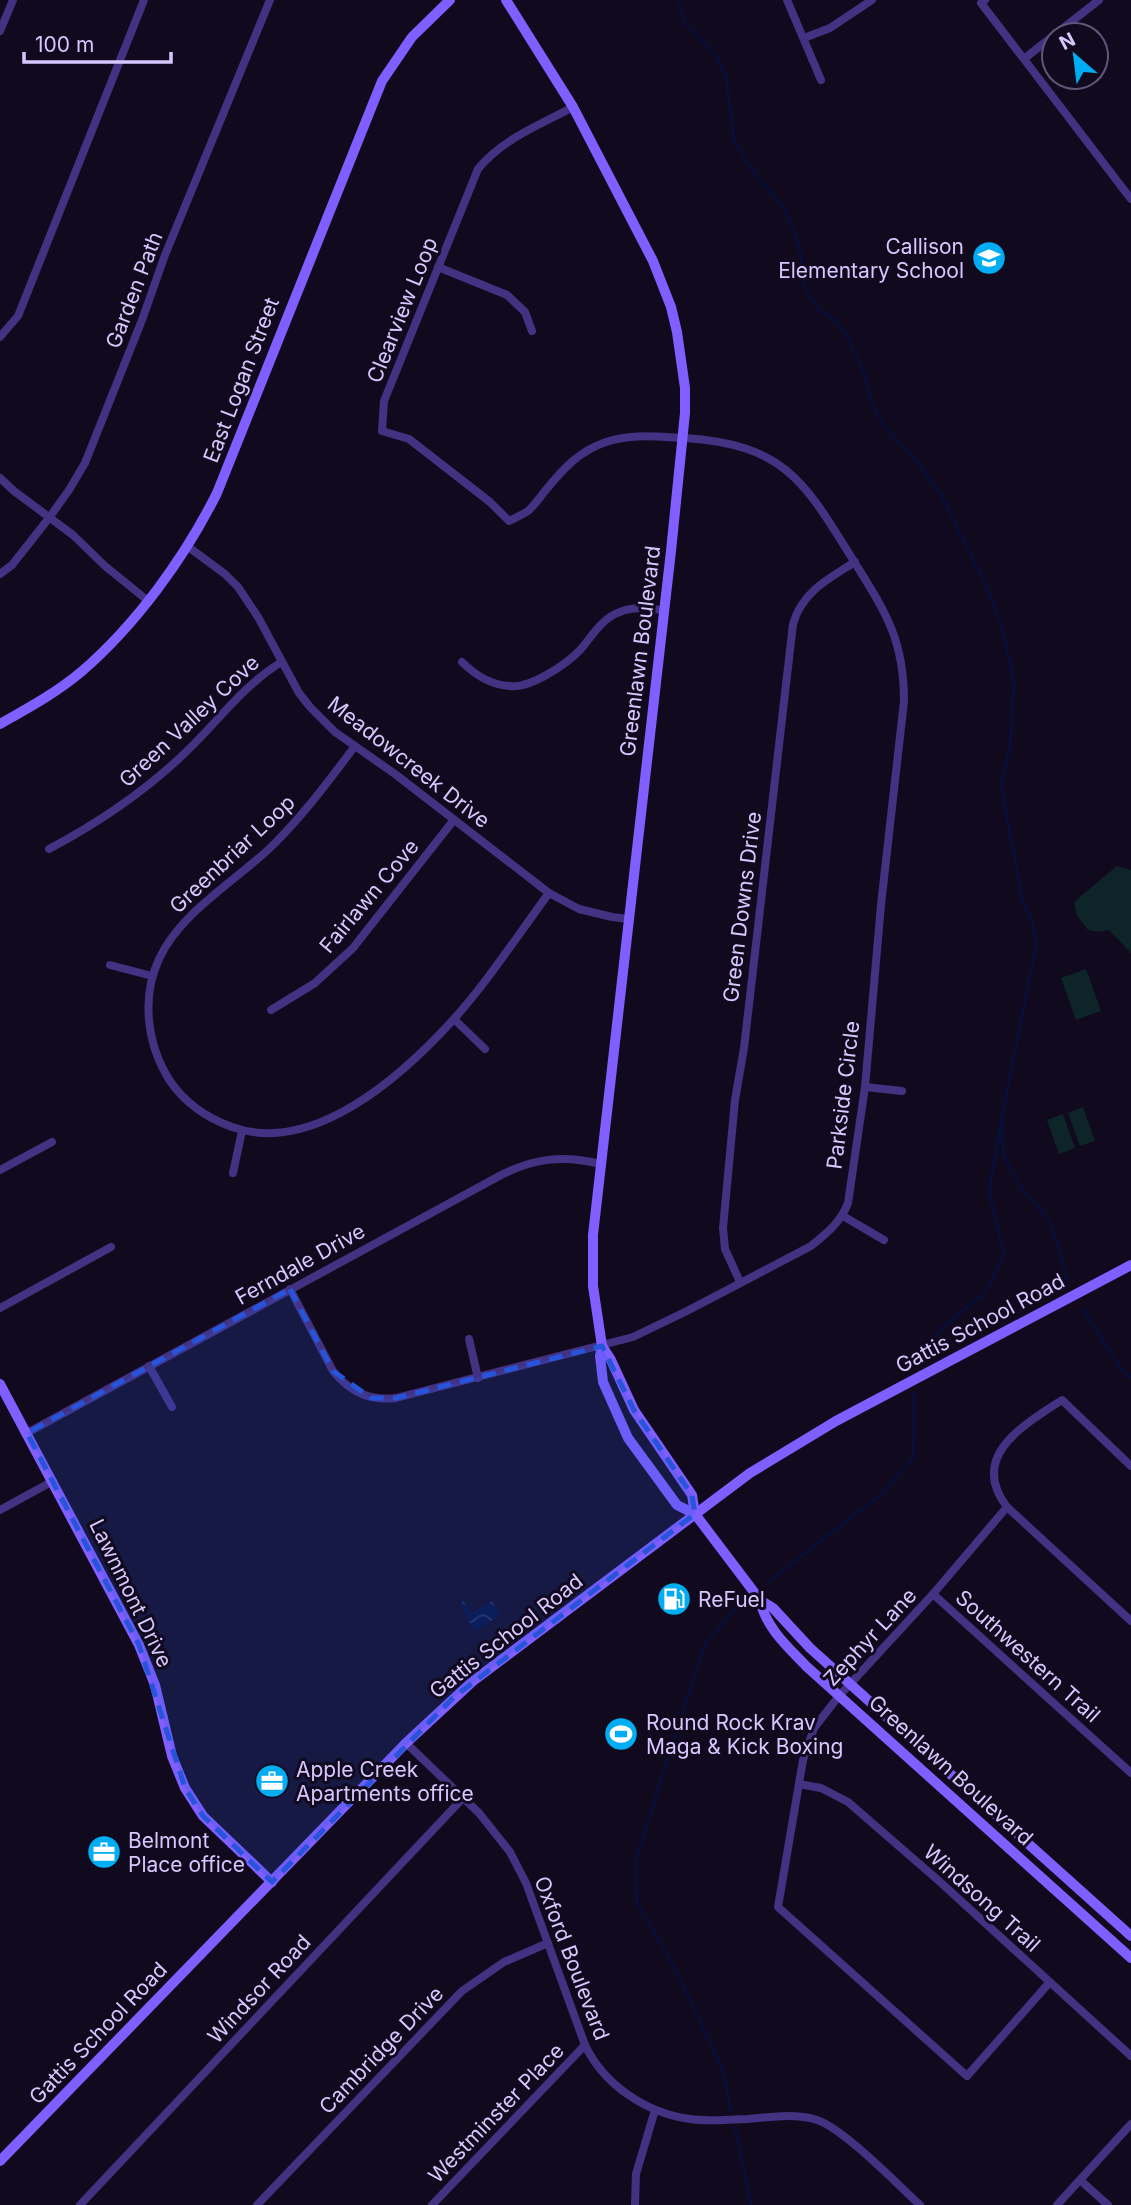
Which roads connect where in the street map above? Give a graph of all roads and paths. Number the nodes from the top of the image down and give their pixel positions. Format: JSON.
{"nodes":[{"id":1,"x":13,"y":0,"type":"edge"},
{"id":2,"x":144,"y":0,"type":"edge"},
{"id":3,"x":270,"y":0,"type":"edge"},
{"id":4,"x":450,"y":0,"type":"edge"},
{"id":5,"x":506,"y":0,"type":"edge"},
{"id":6,"x":787,"y":0,"type":"edge"},
{"id":7,"x":872,"y":0,"type":"edge"},
{"id":8,"x":1099,"y":0,"type":"edge"},
{"id":9,"x":982,"y":1,"type":"edge"},
{"id":10,"x":0,"y":31,"type":"edge"},
{"id":11,"x":804,"y":38,"type":"junction"},
{"id":12,"x":1025,"y":58,"type":"junction"},
{"id":13,"x":821,"y":80,"type":"dead end"},
{"id":14,"x":573,"y":107,"type":"junction"},
{"id":15,"x":1131,"y":199,"type":"edge"},
{"id":16,"x":438,"y":267,"type":"junction"},
{"id":17,"x":533,"y":331,"type":"dead end"},
{"id":18,"x":0,"y":337,"type":"edge"},
{"id":19,"x":682,"y":438,"type":"junction"},
{"id":20,"x":0,"y":478,"type":"edge"},
{"id":21,"x":49,"y":518,"type":"junction"},
{"id":22,"x":187,"y":546,"type":"junction"},
{"id":23,"x":855,"y":562,"type":"junction"},
{"id":24,"x":0,"y":574,"type":"edge"},
{"id":25,"x":147,"y":600,"type":"junction"},
{"id":26,"x":663,"y":610,"type":"junction"},
{"id":27,"x":281,"y":662,"type":"junction"},
{"id":28,"x":462,"y":662,"type":"dead end"},
{"id":29,"x":0,"y":724,"type":"edge"},
{"id":30,"x":355,"y":746,"type":"junction"},
{"id":31,"x":453,"y":821,"type":"junction"},
{"id":32,"x":49,"y":849,"type":"dead end"},
{"id":33,"x":549,"y":893,"type":"junction"},
{"id":34,"x":629,"y":919,"type":"junction"},
{"id":35,"x":110,"y":965,"type":"dead end"},
{"id":36,"x":152,"y":976,"type":"junction"},
{"id":37,"x":271,"y":1010,"type":"dead end"},
{"id":38,"x":454,"y":1019,"type":"junction"},
{"id":39,"x":485,"y":1049,"type":"dead end"},
{"id":40,"x":864,"y":1087,"type":"junction"},
{"id":41,"x":902,"y":1091,"type":"dead end"},
{"id":42,"x":242,"y":1130,"type":"junction"},
{"id":43,"x":52,"y":1142,"type":"dead end"},
{"id":44,"x":600,"y":1164,"type":"junction"},
{"id":45,"x":0,"y":1170,"type":"edge"},
{"id":46,"x":233,"y":1173,"type":"dead end"},
{"id":47,"x":843,"y":1216,"type":"junction"},
{"id":48,"x":884,"y":1240,"type":"dead end"},
{"id":49,"x":111,"y":1247,"type":"dead end"},
{"id":50,"x":1131,"y":1265,"type":"edge"},
{"id":51,"x":740,"y":1282,"type":"junction"},
{"id":52,"x":290,"y":1289,"type":"junction"},
{"id":53,"x":0,"y":1308,"type":"edge"},
{"id":54,"x":469,"y":1339,"type":"dead end"},
{"id":55,"x":602,"y":1346,"type":"junction"},
{"id":56,"x":149,"y":1366,"type":"junction"},
{"id":57,"x":478,"y":1377,"type":"junction"},
{"id":58,"x":0,"y":1384,"type":"edge"},
{"id":59,"x":172,"y":1407,"type":"dead end"},
{"id":60,"x":27,"y":1433,"type":"junction"},
{"id":61,"x":1131,"y":1466,"type":"edge"},
{"id":62,"x":53,"y":1481,"type":"junction"},
{"id":63,"x":1007,"y":1507,"type":"junction"},
{"id":64,"x":0,"y":1510,"type":"edge"},
{"id":65,"x":695,"y":1514,"type":"junction"},
{"id":66,"x":933,"y":1594,"type":"junction"},
{"id":67,"x":760,"y":1600,"type":"junction"},
{"id":68,"x":1131,"y":1621,"type":"edge"},
{"id":69,"x":851,"y":1684,"type":"junction"},
{"id":70,"x":839,"y":1696,"type":"junction"},
{"id":71,"x":406,"y":1743,"type":"junction"},
{"id":72,"x":1131,"y":1773,"type":"edge"},
{"id":73,"x":799,"y":1784,"type":"junction"},
{"id":74,"x":463,"y":1798,"type":"junction"},
{"id":75,"x":272,"y":1882,"type":"junction"},
{"id":76,"x":1131,"y":1936,"type":"edge"},
{"id":77,"x":548,"y":1943,"type":"junction"},
{"id":78,"x":1131,"y":1958,"type":"edge"},
{"id":79,"x":1049,"y":1983,"type":"junction"},
{"id":80,"x":585,"y":2045,"type":"junction"},
{"id":81,"x":1131,"y":2056,"type":"edge"},
{"id":82,"x":656,"y":2110,"type":"junction"},
{"id":83,"x":1131,"y":2124,"type":"edge"},
{"id":84,"x":0,"y":2161,"type":"edge"},
{"id":85,"x":1080,"y":2180,"type":"junction"},
{"id":86,"x":80,"y":2205,"type":"edge"},
{"id":87,"x":257,"y":2205,"type":"edge"},
{"id":88,"x":432,"y":2205,"type":"edge"},
{"id":89,"x":635,"y":2205,"type":"edge"},
{"id":90,"x":920,"y":2205,"type":"edge"},
{"id":91,"x":1057,"y":2205,"type":"edge"},
{"id":92,"x":1108,"y":2205,"type":"edge"}],
"edges":[{"from":1,"to":10,"type":"street"},
{"from":2,"to":18,"type":"street"},
{"from":3,"to":21,"type":"street","name":"Garden Path"},
{"from":4,"to":22,"type":"street","name":"East Logan Street"},
{"from":5,"to":14,"type":"street","name":"Greenlawn Boulevard"},
{"from":6,"to":11,"type":"street"},
{"from":7,"to":11,"type":"street"},
{"from":8,"to":12,"type":"street"},
{"from":9,"to":12,"type":"street"},
{"from":11,"to":13,"type":"street"},
{"from":12,"to":15,"type":"street"},
{"from":14,"to":16,"type":"street","name":"Clearview Loop"},
{"from":14,"to":19,"type":"street","name":"Greenlawn Boulevard"},
{"from":16,"to":17,"type":"street"},
{"from":16,"to":19,"type":"street","name":"Clearview Loop"},
{"from":19,"to":23,"type":"street","name":"Parkside Circle"},
{"from":19,"to":26,"type":"street","name":"Greenlawn Boulevard"},
{"from":20,"to":21,"type":"street"},
{"from":21,"to":24,"type":"street","name":"Garden Path"},
{"from":21,"to":25,"type":"street"},
{"from":22,"to":25,"type":"street","name":"East Logan Street"},
{"from":22,"to":27,"type":"street","name":"Meadowcreek Drive"},
{"from":23,"to":40,"type":"street","name":"Parkside Circle"},
{"from":23,"to":51,"type":"street","name":"Green Downs Drive"},
{"from":25,"to":29,"type":"street","name":"East Logan Street"},
{"from":26,"to":28,"type":"street"},
{"from":26,"to":34,"type":"street","name":"Greenlawn Boulevard"},
{"from":27,"to":30,"type":"street","name":"Meadowcreek Drive"},
{"from":27,"to":32,"type":"street","name":"Green Valley Cove"},
{"from":30,"to":31,"type":"street","name":"Meadowcreek Drive"},
{"from":30,"to":36,"type":"street","name":"Greenbriar Loop"},
{"from":31,"to":33,"type":"street","name":"Meadowcreek Drive"},
{"from":31,"to":37,"type":"street","name":"Fairlawn Cove"},
{"from":33,"to":34,"type":"street","name":"Meadowcreek Drive"},
{"from":33,"to":38,"type":"street","name":"Greenbriar Loop"},
{"from":34,"to":44,"type":"street","name":"Greenlawn Boulevard"},
{"from":35,"to":36,"type":"street"},
{"from":36,"to":42,"type":"street","name":"Greenbriar Loop"},
{"from":38,"to":39,"type":"street"},
{"from":38,"to":42,"type":"street","name":"Greenbriar Loop"},
{"from":40,"to":41,"type":"street"},
{"from":40,"to":47,"type":"street","name":"Parkside Circle"},
{"from":42,"to":46,"type":"street"},
{"from":43,"to":45,"type":"street"},
{"from":44,"to":52,"type":"street","name":"Ferndale Drive"},
{"from":44,"to":55,"type":"street","name":"Greenlawn Boulevard"},
{"from":47,"to":48,"type":"street"},
{"from":47,"to":51,"type":"street"},
{"from":49,"to":53,"type":"street"},
{"from":50,"to":65,"type":"street","name":"Gattis School Road"},
{"from":51,"to":55,"type":"street"},
{"from":52,"to":56,"type":"street","name":"Ferndale Drive"},
{"from":52,"to":57,"type":"street"},
{"from":54,"to":57,"type":"street"},
{"from":55,"to":57,"type":"street"},
{"from":55,"to":65,"type":"street","name":"Greenlawn Boulevard"},
{"from":55,"to":65,"type":"street","name":"Greenlawn Boulevard"},
{"from":56,"to":59,"type":"street"},
{"from":56,"to":60,"type":"street","name":"Ferndale Drive"},
{"from":58,"to":60,"type":"street","name":"Lawnmont Drive"},
{"from":60,"to":62,"type":"street","name":"Lawnmont Drive"},
{"from":61,"to":63,"type":"street"},
{"from":62,"to":64,"type":"street"},
{"from":62,"to":75,"type":"street","name":"Lawnmont Drive"},
{"from":63,"to":66,"type":"street","name":"Zephyr Lane"},
{"from":63,"to":68,"type":"street"},
{"from":65,"to":67,"type":"street","name":"Greenlawn Boulevard"},
{"from":65,"to":71,"type":"street","name":"Gattis School Road"},
{"from":66,"to":69,"type":"street","name":"Zephyr Lane"},
{"from":66,"to":72,"type":"street","name":"Southwestern Trail"},
{"from":67,"to":69,"type":"street","name":"Greenlawn Boulevard"},
{"from":67,"to":70,"type":"street","name":"Greenlawn Boulevard"},
{"from":69,"to":70,"type":"street","name":"Zephyr Lane"},
{"from":69,"to":76,"type":"street","name":"Greenlawn Boulevard"},
{"from":70,"to":73,"type":"street","name":"Zephyr Lane"},
{"from":70,"to":78,"type":"street","name":"Greenlawn Boulevard"},
{"from":71,"to":74,"type":"street","name":"Oxford Boulevard"},
{"from":71,"to":75,"type":"street","name":"Gattis School Road"},
{"from":73,"to":79,"type":"street","name":"Windsong Trail"},
{"from":73,"to":79,"type":"street","name":"Zephyr Lane"},
{"from":74,"to":77,"type":"street","name":"Oxford Boulevard"},
{"from":74,"to":86,"type":"street","name":"Windsor Road"},
{"from":75,"to":84,"type":"street","name":"Gattis School Road"},
{"from":77,"to":80,"type":"street","name":"Oxford Boulevard"},
{"from":77,"to":87,"type":"street","name":"Cambridge Drive"},
{"from":79,"to":81,"type":"street","name":"Windsong Trail"},
{"from":80,"to":82,"type":"street","name":"Oxford Boulevard"},
{"from":80,"to":88,"type":"street","name":"Westminster Place"},
{"from":82,"to":89,"type":"street"},
{"from":82,"to":90,"type":"street","name":"Oxford Boulevard"},
{"from":83,"to":85,"type":"street"},
{"from":85,"to":91,"type":"street"},
{"from":85,"to":92,"type":"street"}]}
